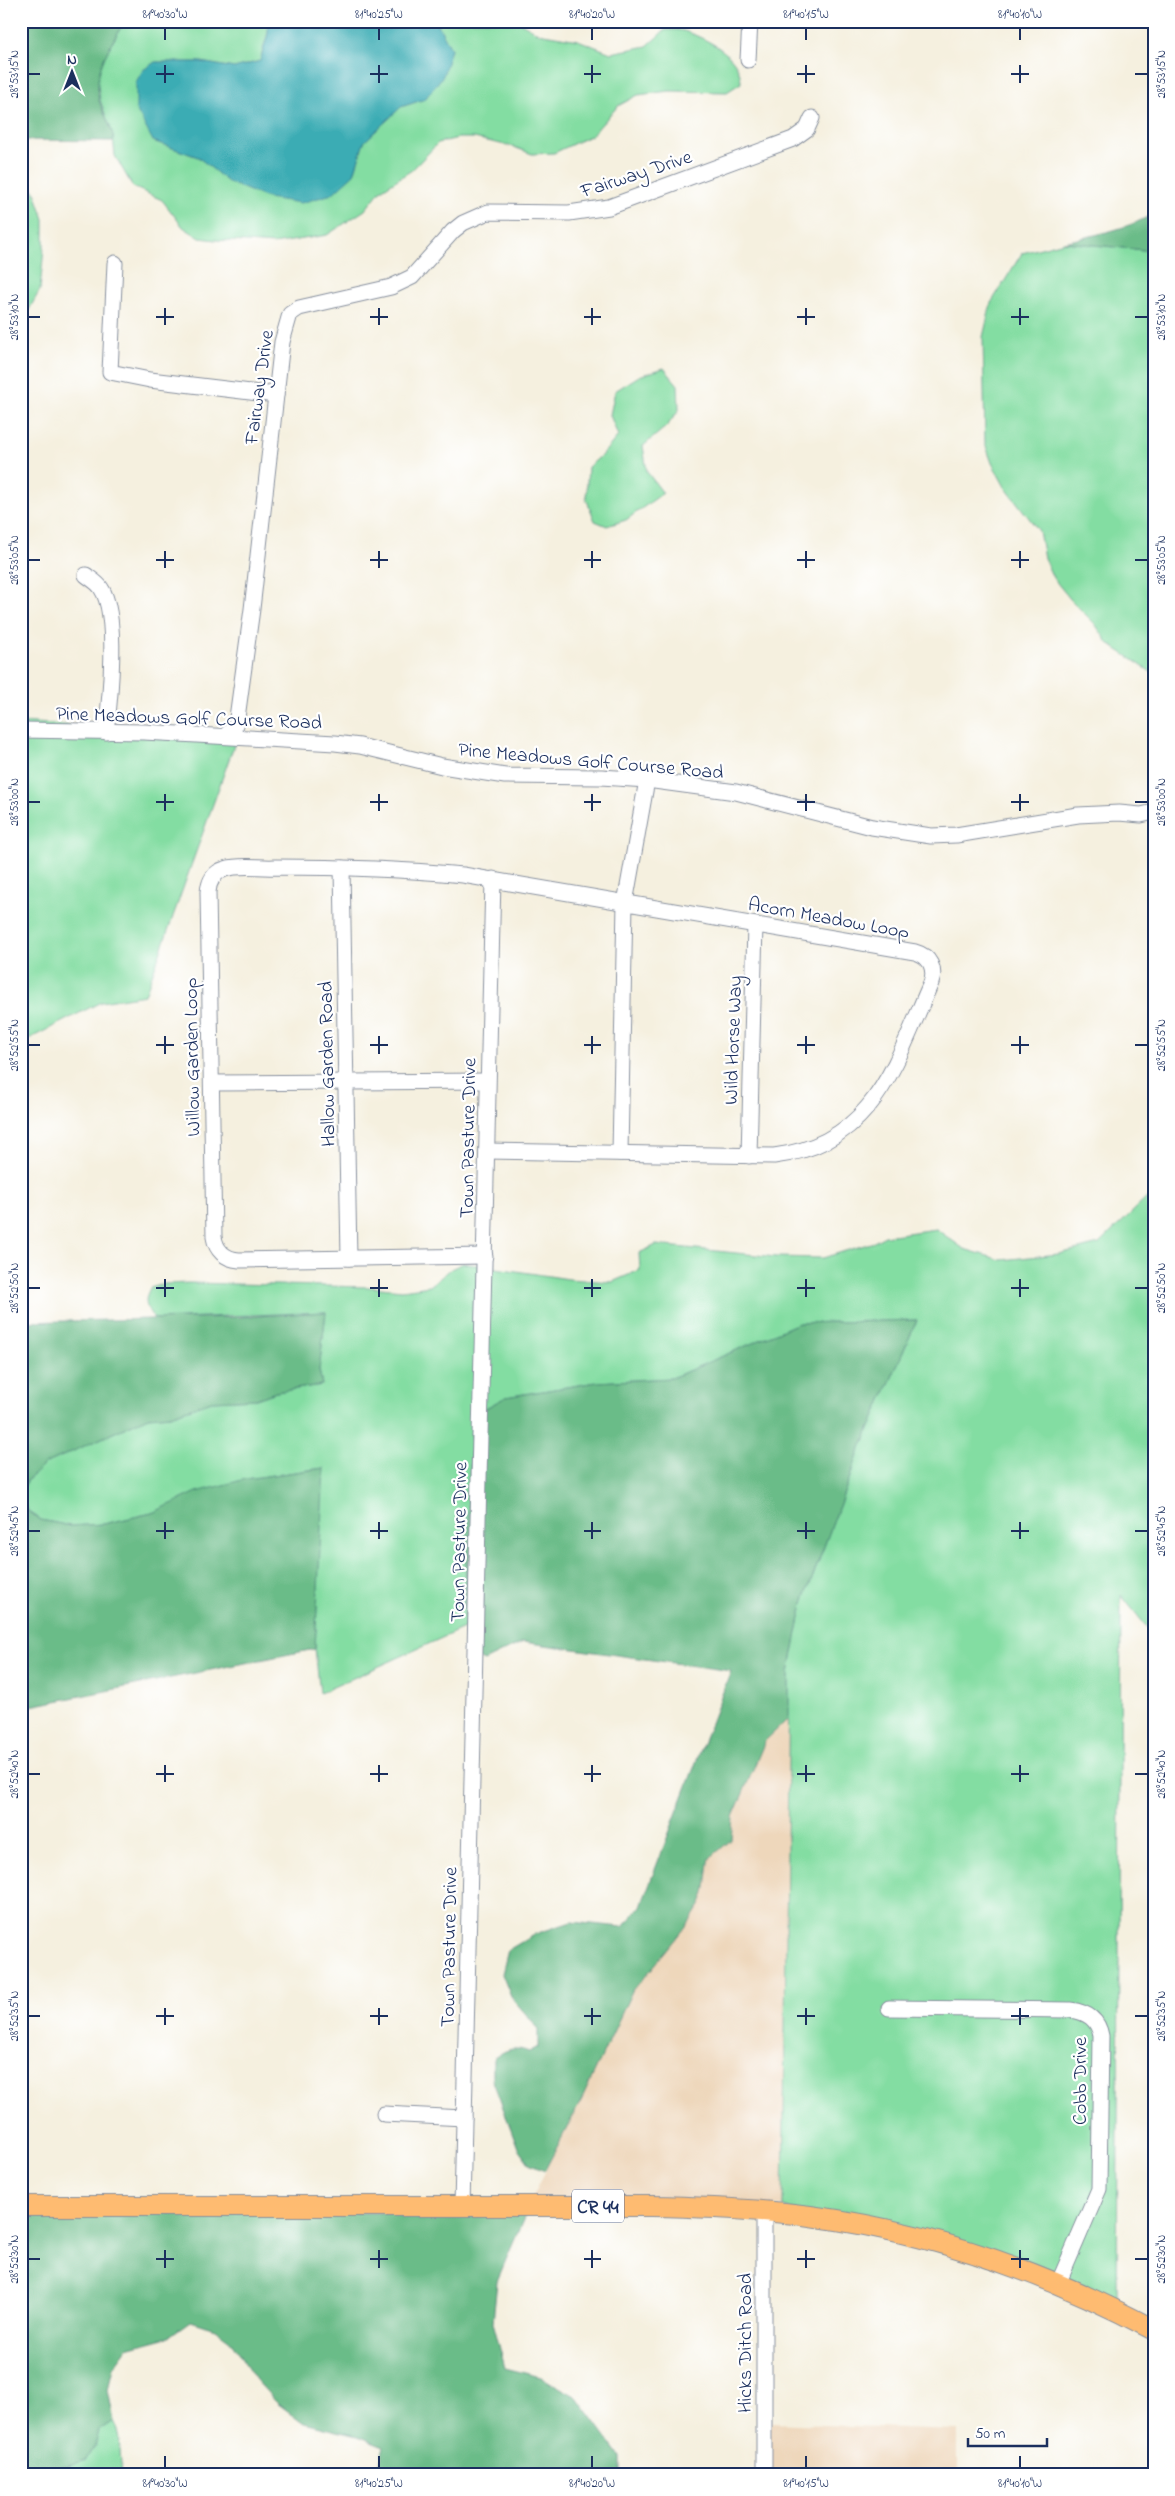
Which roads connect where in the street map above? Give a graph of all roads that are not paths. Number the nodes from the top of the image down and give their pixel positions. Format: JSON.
{"nodes":[{"id":1,"x":750,"y":21,"type":"edge"},
{"id":2,"x":748,"y":60,"type":"dead end"},
{"id":3,"x":812,"y":118,"type":"dead end"},
{"id":4,"x":115,"y":263,"type":"dead end"},
{"id":5,"x":276,"y":395,"type":"junction"},
{"id":6,"x":86,"y":575,"type":"dead end"},
{"id":7,"x":21,"y":730,"type":"edge"},
{"id":8,"x":106,"y":732,"type":"junction"},
{"id":9,"x":225,"y":736,"type":"junction"},
{"id":10,"x":647,"y":780,"type":"junction"},
{"id":11,"x":1154,"y":812,"type":"edge"},
{"id":12,"x":342,"y":868,"type":"junction"},
{"id":13,"x":493,"y":879,"type":"junction"},
{"id":14,"x":626,"y":903,"type":"junction"},
{"id":15,"x":755,"y":925,"type":"junction"},
{"id":16,"x":346,"y":1080,"type":"junction"},
{"id":17,"x":487,"y":1081,"type":"junction"},
{"id":18,"x":212,"y":1083,"type":"junction"},
{"id":19,"x":487,"y":1151,"type":"junction"},
{"id":20,"x":620,"y":1152,"type":"junction"},
{"id":21,"x":749,"y":1156,"type":"junction"},
{"id":22,"x":484,"y":1256,"type":"junction"},
{"id":23,"x":349,"y":1258,"type":"junction"},
{"id":24,"x":889,"y":2008,"type":"dead end"},
{"id":25,"x":384,"y":2114,"type":"dead end"},
{"id":26,"x":464,"y":2118,"type":"junction"},
{"id":27,"x":21,"y":2206,"type":"edge"},
{"id":28,"x":462,"y":2206,"type":"junction"},
{"id":29,"x":764,"y":2211,"type":"junction"},
{"id":30,"x":1058,"y":2284,"type":"junction"},
{"id":31,"x":1154,"y":2330,"type":"edge"},
{"id":32,"x":764,"y":2475,"type":"edge"}],
"edges":[{"from":1,"to":2,"type":"street"},
{"from":3,"to":5,"type":"street","name":"Fairway Drive"},
{"from":4,"to":5,"type":"street"},
{"from":5,"to":9,"type":"street","name":"Fairway Drive"},
{"from":6,"to":8,"type":"street"},
{"from":7,"to":8,"type":"street","name":"Pine Meadows Golf Course Road"},
{"from":8,"to":9,"type":"street","name":"Pine Meadows Golf Course Road"},
{"from":9,"to":10,"type":"street","name":"Pine Meadows Golf Course Road"},
{"from":10,"to":11,"type":"street","name":"Pine Meadows Golf Course Road"},
{"from":10,"to":14,"type":"street"},
{"from":12,"to":13,"type":"street","name":"Willow Garden Loop"},
{"from":12,"to":16,"type":"street","name":"Hallow Garden Road"},
{"from":12,"to":18,"type":"street","name":"Willow Garden Loop"},
{"from":13,"to":14,"type":"street","name":"Acorn Meadow Loop"},
{"from":13,"to":17,"type":"street","name":"Town Pasture Drive"},
{"from":14,"to":15,"type":"street","name":"Acorn Meadow Loop"},
{"from":14,"to":20,"type":"street"},
{"from":15,"to":21,"type":"street","name":"Wild Horse Way"},
{"from":15,"to":21,"type":"street","name":"Acorn Meadow Loop"},
{"from":16,"to":17,"type":"street"},
{"from":16,"to":18,"type":"street"},
{"from":16,"to":23,"type":"street","name":"Hallow Garden Road"},
{"from":17,"to":19,"type":"street","name":"Town Pasture Drive"},
{"from":18,"to":23,"type":"street","name":"Willow Garden Loop"},
{"from":19,"to":20,"type":"street","name":"Acorn Meadow Loop"},
{"from":19,"to":22,"type":"street","name":"Town Pasture Drive"},
{"from":20,"to":21,"type":"street","name":"Acorn Meadow Loop"},
{"from":22,"to":23,"type":"street","name":"Willow Garden Loop"},
{"from":22,"to":26,"type":"street","name":"Town Pasture Drive"},
{"from":24,"to":30,"type":"street","name":"Cobb Drive"},
{"from":25,"to":26,"type":"street"},
{"from":26,"to":28,"type":"street","name":"Town Pasture Drive"},
{"from":27,"to":28,"type":"main road","number":"CR 44"},
{"from":28,"to":29,"type":"main road","number":"CR 44"},
{"from":29,"to":30,"type":"main road","number":"CR 44"},
{"from":29,"to":32,"type":"street","name":"Hicks Ditch Road"},
{"from":30,"to":31,"type":"main road","number":"CR 44"}]}
